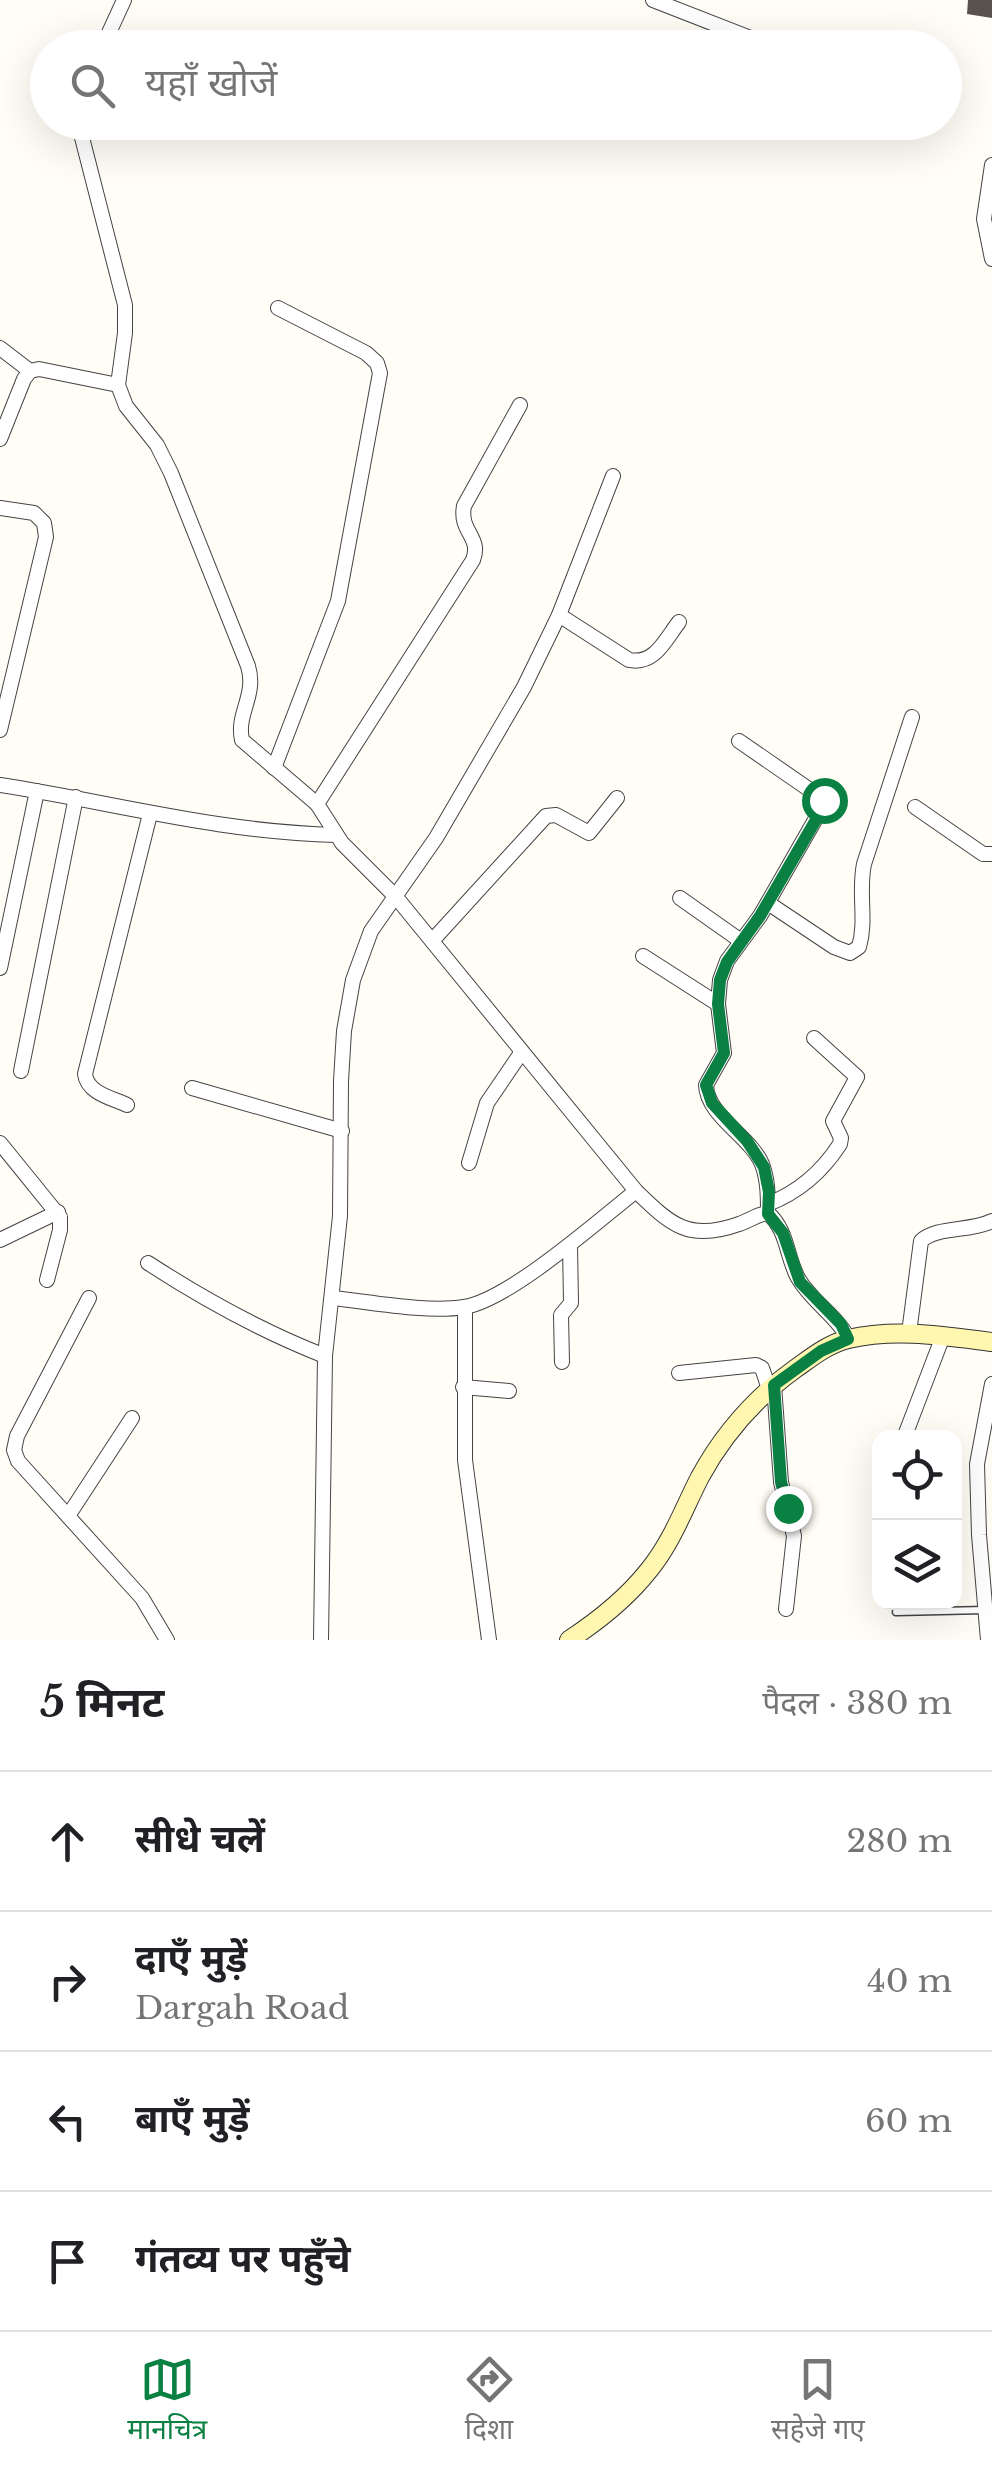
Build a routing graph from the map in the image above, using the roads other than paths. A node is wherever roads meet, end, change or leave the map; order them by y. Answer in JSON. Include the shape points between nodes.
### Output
{"nodes":[{"id":1,"x":124,"y":0,"type":"edge"},
{"id":2,"x":653,"y":0,"type":"edge"},
{"id":3,"x":110,"y":30,"type":"edge"},
{"id":4,"x":730,"y":30,"type":"edge"},
{"id":5,"x":79,"y":140,"type":"edge"},
{"id":6,"x":992,"y":165,"type":"edge"},
{"id":7,"x":992,"y":259,"type":"edge"},
{"id":8,"x":278,"y":308,"type":"dead end"},
{"id":9,"x":0,"y":348,"type":"edge"},
{"id":10,"x":30,"y":371,"type":"junction"},
{"id":11,"x":118,"y":385,"type":"junction"},
{"id":12,"x":520,"y":405,"type":"dead end"},
{"id":13,"x":0,"y":439,"type":"edge"},
{"id":14,"x":613,"y":476,"type":"dead end"},
{"id":15,"x":0,"y":508,"type":"edge"},
{"id":16,"x":559,"y":615,"type":"junction"},
{"id":17,"x":679,"y":622,"type":"dead end"},
{"id":18,"x":912,"y":718,"type":"dead end"},
{"id":19,"x":0,"y":730,"type":"edge"},
{"id":20,"x":739,"y":741,"type":"dead end"},
{"id":21,"x":274,"y":768,"type":"junction"},
{"id":22,"x":0,"y":785,"type":"edge"},
{"id":23,"x":37,"y":790,"type":"junction"},
{"id":24,"x":76,"y":797,"type":"junction"},
{"id":25,"x":617,"y":798,"type":"dead end"},
{"id":26,"x":317,"y":804,"type":"junction"},
{"id":27,"x":915,"y":807,"type":"dead end"},
{"id":28,"x":150,"y":814,"type":"junction"},
{"id":29,"x":336,"y":836,"type":"junction"},
{"id":30,"x":992,"y":854,"type":"edge"},
{"id":31,"x":396,"y":897,"type":"junction"},
{"id":32,"x":680,"y":898,"type":"dead end"},
{"id":33,"x":768,"y":903,"type":"junction"},
{"id":34,"x":432,"y":941,"type":"junction"},
{"id":35,"x":741,"y":941,"type":"junction"},
{"id":36,"x":643,"y":956,"type":"dead end"},
{"id":37,"x":0,"y":968,"type":"edge"},
{"id":38,"x":718,"y":1004,"type":"junction"},
{"id":39,"x":814,"y":1038,"type":"dead end"},
{"id":40,"x":521,"y":1053,"type":"junction"},
{"id":41,"x":20,"y":1071,"type":"dead end"},
{"id":42,"x":192,"y":1088,"type":"dead end"},
{"id":43,"x":128,"y":1105,"type":"dead end"},
{"id":44,"x":342,"y":1131,"type":"junction"},
{"id":45,"x":0,"y":1143,"type":"edge"},
{"id":46,"x":469,"y":1163,"type":"dead end"},
{"id":47,"x":636,"y":1191,"type":"junction"},
{"id":48,"x":768,"y":1209,"type":"junction"},
{"id":49,"x":58,"y":1212,"type":"junction"},
{"id":50,"x":992,"y":1221,"type":"edge"},
{"id":51,"x":0,"y":1240,"type":"edge"},
{"id":52,"x":570,"y":1245,"type":"junction"},
{"id":53,"x":148,"y":1263,"type":"dead end"},
{"id":54,"x":47,"y":1280,"type":"dead end"},
{"id":55,"x":88,"y":1298,"type":"dead end"},
{"id":56,"x":333,"y":1298,"type":"junction"},
{"id":57,"x":465,"y":1308,"type":"junction"},
{"id":58,"x":909,"y":1333,"type":"junction"},
{"id":59,"x":943,"y":1336,"type":"junction"},
{"id":60,"x":848,"y":1339,"type":"junction"},
{"id":61,"x":992,"y":1342,"type":"edge"},
{"id":62,"x":325,"y":1356,"type":"junction"},
{"id":63,"x":562,"y":1362,"type":"dead end"},
{"id":64,"x":679,"y":1374,"type":"dead end"},
{"id":65,"x":992,"y":1384,"type":"edge"},
{"id":66,"x":463,"y":1387,"type":"junction"},
{"id":67,"x":772,"y":1387,"type":"junction"},
{"id":68,"x":509,"y":1391,"type":"dead end"},
{"id":69,"x":132,"y":1418,"type":"dead end"},
{"id":70,"x":907,"y":1430,"type":"edge"},
{"id":71,"x":0,"y":1439,"type":"edge"},
{"id":72,"x":14,"y":1450,"type":"junction"},
{"id":73,"x":68,"y":1516,"type":"junction"},
{"id":74,"x":786,"y":1609,"type":"dead end"},
{"id":75,"x":986,"y":1610,"type":"junction"},
{"id":76,"x":896,"y":1612,"type":"dead end"},
{"id":77,"x":594,"y":1632,"type":"edge"},
{"id":78,"x":168,"y":1640,"type":"edge"},
{"id":79,"x":321,"y":1640,"type":"edge"},
{"id":80,"x":490,"y":1640,"type":"edge"},
{"id":81,"x":569,"y":1640,"type":"edge"},
{"id":82,"x":988,"y":1640,"type":"edge"}],
"edges":[{"from":1,"to":3,"type":"street"},
{"from":2,"to":4,"type":"street"},
{"from":5,"to":11,"type":"street","via":[[125,305]]},
{"from":6,"to":7,"type":"street","via":[[984,219]]},
{"from":8,"to":21,"type":"street","via":[[366,353],[380,373],[338,601]]},
{"from":9,"to":10,"type":"street"},
{"from":10,"to":11,"type":"street"},
{"from":10,"to":13,"type":"street"},
{"from":11,"to":21,"type":"street","via":[[171,473],[248,666],[252,690],[242,740]]},
{"from":12,"to":26,"type":"street","via":[[464,506],[461,519],[475,540],[474,560]]},
{"from":14,"to":16,"type":"street"},
{"from":15,"to":19,"type":"street","via":[[34,514],[46,536]]},
{"from":16,"to":17,"type":"street","via":[[641,662]]},
{"from":16,"to":31,"type":"street","via":[[486,756]]},
{"from":18,"to":33,"type":"street","via":[[864,864],[859,947],[850,953],[834,947]]},
{"from":20,"to":33,"type":"street","via":[[824,800]]},
{"from":21,"to":26,"type":"street"},
{"from":22,"to":23,"type":"street"},
{"from":23,"to":24,"type":"street"},
{"from":23,"to":37,"type":"street"},
{"from":24,"to":28,"type":"street"},
{"from":24,"to":41,"type":"street"},
{"from":25,"to":34,"type":"street","via":[[589,834],[546,816]]},
{"from":26,"to":29,"type":"street"},
{"from":27,"to":30,"type":"street"},
{"from":28,"to":29,"type":"street"},
{"from":28,"to":43,"type":"street","via":[[84,1074],[92,1088]]},
{"from":29,"to":31,"type":"street"},
{"from":31,"to":34,"type":"street"},
{"from":31,"to":44,"type":"street","via":[[371,930],[353,980],[344,1031]]},
{"from":32,"to":35,"type":"street"},
{"from":33,"to":35,"type":"street"},
{"from":34,"to":40,"type":"street"},
{"from":35,"to":38,"type":"street","via":[[720,980]]},
{"from":36,"to":38,"type":"street"},
{"from":38,"to":48,"type":"street","via":[[724,1053],[706,1092],[764,1167]]},
{"from":39,"to":48,"type":"street","via":[[857,1076],[833,1121],[842,1138],[808,1182]]},
{"from":40,"to":46,"type":"street","via":[[488,1103]]},
{"from":40,"to":47,"type":"street"},
{"from":42,"to":44,"type":"street"},
{"from":44,"to":56,"type":"street"},
{"from":45,"to":49,"type":"street"},
{"from":47,"to":48,"type":"street","via":[[688,1231],[711,1232]]},
{"from":47,"to":52,"type":"street"},
{"from":48,"to":60,"type":"street","via":[[800,1282]]},
{"from":49,"to":51,"type":"street"},
{"from":49,"to":54,"type":"street"},
{"from":50,"to":58,"type":"street","via":[[921,1241]]},
{"from":52,"to":57,"type":"street"},
{"from":52,"to":63,"type":"street","via":[[571,1304],[561,1315]]},
{"from":53,"to":62,"type":"street","via":[[268,1334]]},
{"from":55,"to":72,"type":"street"},
{"from":56,"to":57,"type":"street"},
{"from":56,"to":62,"type":"street"},
{"from":57,"to":66,"type":"street"},
{"from":58,"to":59,"type":"street"},
{"from":58,"to":60,"type":"street"},
{"from":59,"to":61,"type":"street"},
{"from":59,"to":70,"type":"street"},
{"from":60,"to":67,"type":"street"},
{"from":62,"to":79,"type":"street"},
{"from":64,"to":67,"type":"street","via":[[756,1365]]},
{"from":65,"to":75,"type":"street","via":[[976,1464]]},
{"from":66,"to":68,"type":"street"},
{"from":66,"to":80,"type":"street"},
{"from":67,"to":74,"type":"street","via":[[794,1536]]},
{"from":67,"to":77,"type":"street","via":[[711,1457],[649,1570]]},
{"from":69,"to":73,"type":"street"},
{"from":71,"to":72,"type":"street"},
{"from":72,"to":73,"type":"street"},
{"from":73,"to":78,"type":"street","via":[[142,1598]]},
{"from":75,"to":76,"type":"lane"},
{"from":75,"to":82,"type":"street"},
{"from":77,"to":81,"type":"street"}]}
